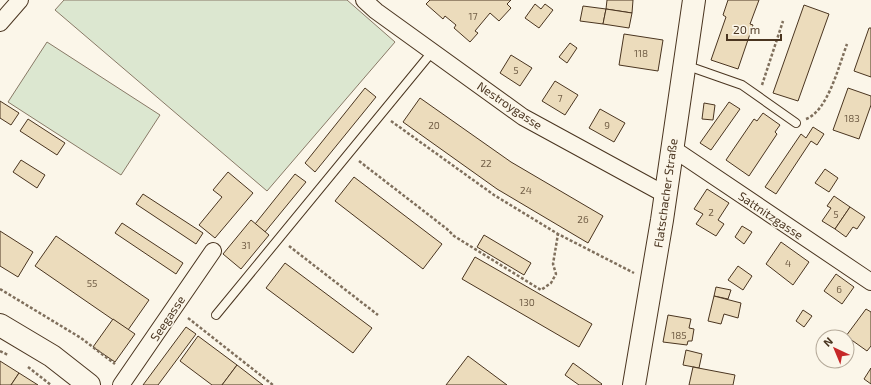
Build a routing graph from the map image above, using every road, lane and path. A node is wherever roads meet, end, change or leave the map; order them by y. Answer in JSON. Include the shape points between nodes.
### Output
{"nodes":[{"id":1,"x":20,"y":0,"type":"edge"},
{"id":2,"x":364,"y":0,"type":"edge"},
{"id":3,"x":694,"y":0,"type":"edge"},
{"id":4,"x":381,"y":6,"type":"edge"},
{"id":5,"x":783,"y":21,"type":"dead end"},
{"id":6,"x":0,"y":23,"type":"edge"},
{"id":7,"x":846,"y":44,"type":"dead end"},
{"id":8,"x":432,"y":52,"type":"junction"},
{"id":9,"x":684,"y":65,"type":"junction"},
{"id":10,"x":758,"y":97,"type":"junction"},
{"id":11,"x":381,"y":114,"type":"junction"},
{"id":12,"x":796,"y":122,"type":"joint"},
{"id":13,"x":672,"y":148,"type":"junction"},
{"id":14,"x":349,"y":154,"type":"junction"},
{"id":15,"x":666,"y":195,"type":"junction"},
{"id":16,"x":558,"y":234,"type":"junction"},
{"id":17,"x":280,"y":238,"type":"junction"},
{"id":18,"x":212,"y":251,"type":"dead end"},
{"id":19,"x":653,"y":276,"type":"junction"},
{"id":20,"x":871,"y":282,"type":"edge"},
{"id":21,"x":0,"y":289,"type":"edge"},
{"id":22,"x":175,"y":307,"type":"junction"},
{"id":23,"x":216,"y":315,"type":"dead end"},
{"id":24,"x":378,"y":315,"type":"dead end"},
{"id":25,"x":0,"y":325,"type":"edge"},
{"id":26,"x":0,"y":351,"type":"edge"},
{"id":27,"x":11,"y":357,"type":"dead end"},
{"id":28,"x":22,"y":363,"type":"dead end"},
{"id":29,"x":125,"y":380,"type":"edge"},
{"id":30,"x":51,"y":385,"type":"edge"},
{"id":31,"x":88,"y":385,"type":"edge"},
{"id":32,"x":273,"y":385,"type":"edge"},
{"id":33,"x":634,"y":385,"type":"edge"}],
"edges":[{"from":1,"to":6,"type":"street"},
{"from":2,"to":4,"type":"street","name":"Nestroygasse"},
{"from":3,"to":9,"type":"street","name":"Flatschacher Straße"},
{"from":4,"to":8,"type":"street","name":"Nestroygasse"},
{"from":5,"to":10,"type":"path"},
{"from":7,"to":12,"type":"path","via":[[836,76],[823,103],[814,116]]},
{"from":8,"to":11,"type":"lane"},
{"from":8,"to":15,"type":"street","name":"Nestroygasse","via":[[523,117]]},
{"from":9,"to":10,"type":"lane","via":[[742,85]]},
{"from":9,"to":13,"type":"street","name":"Flatschacher Straße"},
{"from":10,"to":12,"type":"lane"},
{"from":11,"to":14,"type":"lane"},
{"from":11,"to":16,"type":"path","via":[[494,195]]},
{"from":13,"to":15,"type":"street","name":"Flatschacher Straße"},
{"from":13,"to":20,"type":"street","name":"Sattnitzgasse"},
{"from":14,"to":16,"type":"path","via":[[454,236],[541,290],[551,284],[556,274],[553,264]]},
{"from":14,"to":17,"type":"lane"},
{"from":15,"to":19,"type":"street","name":"Flatschacher Straße"},
{"from":16,"to":19,"type":"path","via":[[634,274]]},
{"from":17,"to":23,"type":"lane"},
{"from":17,"to":24,"type":"path"},
{"from":18,"to":22,"type":"street","name":"Seegasse"},
{"from":19,"to":33,"type":"street","name":"Flatschacher Straße"},
{"from":21,"to":29,"type":"path","via":[[82,338]]},
{"from":22,"to":29,"type":"street","name":"Seegasse"},
{"from":22,"to":32,"type":"path"},
{"from":25,"to":31,"type":"street","via":[[52,356]]},
{"from":26,"to":27,"type":"path"},
{"from":28,"to":30,"type":"path"}]}
